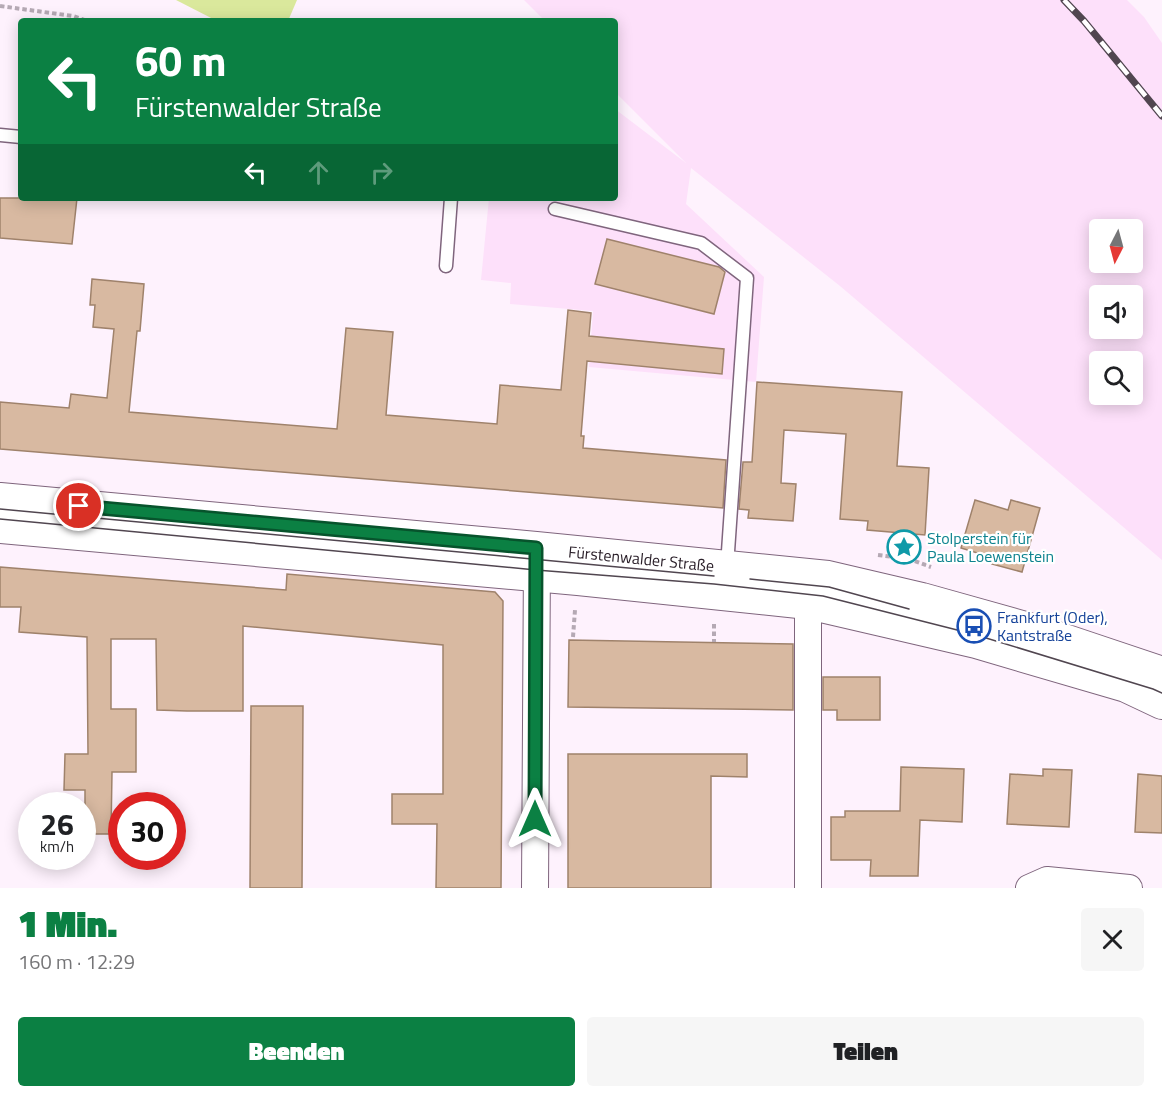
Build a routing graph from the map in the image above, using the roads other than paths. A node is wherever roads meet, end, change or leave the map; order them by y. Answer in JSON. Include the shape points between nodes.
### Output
{"nodes":[{"id":1,"x":0,"y":135,"type":"edge"},
{"id":2,"x":18,"y":137,"type":"edge"},
{"id":3,"x":451,"y":201,"type":"edge"},
{"id":4,"x":555,"y":209,"type":"dead end"},
{"id":5,"x":446,"y":266,"type":"dead end"},
{"id":6,"x":0,"y":499,"type":"edge"},
{"id":7,"x":0,"y":527,"type":"edge"},
{"id":8,"x":536,"y":562,"type":"junction"},
{"id":9,"x":727,"y":567,"type":"junction"},
{"id":10,"x":808,"y":603,"type":"junction"},
{"id":11,"x":1162,"y":673,"type":"edge"},
{"id":12,"x":1162,"y":702,"type":"edge"},
{"id":13,"x":534,"y":888,"type":"edge"},
{"id":14,"x":808,"y":888,"type":"edge"},
{"id":15,"x":1029,"y":888,"type":"edge"},
{"id":16,"x":1129,"y":888,"type":"edge"}],
"edges":[{"from":1,"to":2,"type":"lane"},
{"from":3,"to":5,"type":"lane"},
{"from":4,"to":9,"type":"lane","via":[[701,243],[747,278]]},
{"from":6,"to":8,"type":"street","name":"Fürstenwalder Straße"},
{"from":7,"to":8,"type":"street","name":"Fürstenwalder Straße"},
{"from":8,"to":9,"type":"street","name":"Fürstenwalder Straße"},
{"from":8,"to":10,"type":"street","name":"Fürstenwalder Straße"},
{"from":8,"to":13,"type":"street"},
{"from":9,"to":11,"type":"street","name":"Fürstenwalder Straße","via":[[828,577],[922,599],[1043,633]]},
{"from":10,"to":12,"type":"street","name":"Fürstenwalder Straße","via":[[976,642],[1126,686]]},
{"from":10,"to":14,"type":"street"},
{"from":15,"to":16,"type":"street","via":[[1047,880]]}]}
